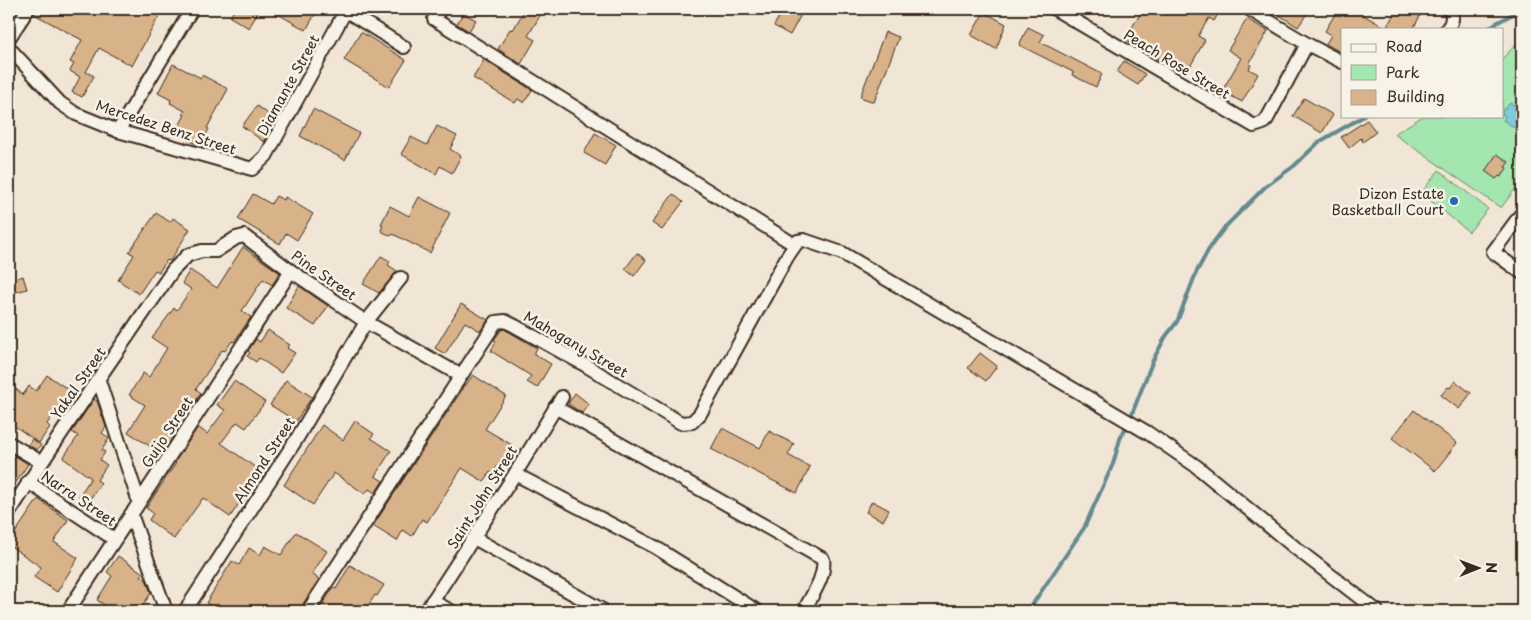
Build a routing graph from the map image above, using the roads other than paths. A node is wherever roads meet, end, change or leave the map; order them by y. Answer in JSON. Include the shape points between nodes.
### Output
{"nodes":[{"id":1,"x":28,"y":9,"type":"edge"},
{"id":2,"x":192,"y":9,"type":"edge"},
{"id":3,"x":440,"y":9,"type":"edge"},
{"id":4,"x":1055,"y":9,"type":"edge"},
{"id":5,"x":1249,"y":9,"type":"edge"},
{"id":6,"x":344,"y":10,"type":"edge"},
{"id":7,"x":9,"y":38,"type":"edge"},
{"id":8,"x":1307,"y":44,"type":"junction"},
{"id":9,"x":404,"y":47,"type":"dead end"},
{"id":10,"x":9,"y":48,"type":"edge"},
{"id":11,"x":1341,"y":61,"type":"edge"},
{"id":12,"x":118,"y":131,"type":"junction"},
{"id":13,"x":252,"y":169,"type":"joint"},
{"id":14,"x":1522,"y":213,"type":"edge"},
{"id":15,"x":795,"y":245,"type":"junction"},
{"id":16,"x":173,"y":270,"type":"joint"},
{"id":17,"x":291,"y":271,"type":"junction"},
{"id":18,"x":1522,"y":273,"type":"edge"},
{"id":19,"x":401,"y":278,"type":"dead end"},
{"id":20,"x":366,"y":322,"type":"junction"},
{"id":21,"x":460,"y":376,"type":"junction"},
{"id":22,"x":98,"y":380,"type":"junction"},
{"id":23,"x":9,"y":443,"type":"edge"},
{"id":24,"x":41,"y":462,"type":"junction"},
{"id":25,"x":515,"y":474,"type":"junction"},
{"id":26,"x":28,"y":482,"type":"junction"},
{"id":27,"x":139,"y":502,"type":"junction"},
{"id":28,"x":9,"y":514,"type":"edge"},
{"id":29,"x":131,"y":514,"type":"junction"},
{"id":30,"x":474,"y":538,"type":"junction"},
{"id":31,"x":114,"y":540,"type":"junction"},
{"id":32,"x":429,"y":606,"type":"edge"},
{"id":33,"x":68,"y":611,"type":"edge"},
{"id":34,"x":166,"y":611,"type":"edge"},
{"id":35,"x":185,"y":611,"type":"edge"},
{"id":36,"x":308,"y":611,"type":"edge"},
{"id":37,"x":451,"y":611,"type":"edge"},
{"id":38,"x":604,"y":611,"type":"edge"},
{"id":39,"x":757,"y":611,"type":"edge"},
{"id":40,"x":804,"y":611,"type":"edge"},
{"id":41,"x":1377,"y":611,"type":"edge"}],
"edges":[{"from":1,"to":7,"type":"street"},
{"from":2,"to":12,"type":"street"},
{"from":3,"to":15,"type":"street","via":[[434,19]]},
{"from":4,"to":8,"type":"street","name":"Peach Rose Street","via":[[1254,126],[1267,118]]},
{"from":5,"to":8,"type":"street"},
{"from":6,"to":9,"type":"street"},
{"from":6,"to":13,"type":"street","name":"Diamante Street","via":[[266,156]]},
{"from":8,"to":11,"type":"street"},
{"from":10,"to":12,"type":"street","name":"Mercedez Benz Street","via":[[60,103],[76,114]]},
{"from":12,"to":13,"type":"street","name":"Mercedez Benz Street"},
{"from":14,"to":18,"type":"street","via":[[1494,252]]},
{"from":15,"to":21,"type":"street","name":"Mahogany Street","via":[[700,414],[692,422],[681,423],[505,321],[496,322]]},
{"from":15,"to":41,"type":"street","via":[[801,240],[808,240],[842,253],[1148,433],[1196,466]]},
{"from":16,"to":17,"type":"street","name":"Pine Street","via":[[188,255],[216,251],[244,236]]},
{"from":16,"to":22,"type":"street","name":"Yakal Street"},
{"from":17,"to":20,"type":"street","name":"Pine Street"},
{"from":17,"to":27,"type":"street","name":"Guijo Street"},
{"from":19,"to":20,"type":"street","name":"Almond Street"},
{"from":20,"to":21,"type":"street","name":"Pine Street"},
{"from":20,"to":35,"type":"street","name":"Almond Street","via":[[296,440]]},
{"from":21,"to":36,"type":"street","name":"Mahogany Street"},
{"from":22,"to":24,"type":"street","name":"Yakal Street"},
{"from":22,"to":27,"type":"street"},
{"from":23,"to":24,"type":"street","name":"Narra Street"},
{"from":24,"to":26,"type":"street","name":"Yakal Street"},
{"from":25,"to":30,"type":"street","name":"Saint John Street"},
{"from":25,"to":39,"type":"street","via":[[655,547]]},
{"from":25,"to":40,"type":"street","name":"Saint John Street","via":[[559,402],[823,559],[820,579]]},
{"from":26,"to":28,"type":"street","name":"Yakal Street"},
{"from":26,"to":31,"type":"street","name":"Narra Street"},
{"from":27,"to":29,"type":"street","name":"Guijo Street"},
{"from":29,"to":31,"type":"street","name":"Guijo Street"},
{"from":29,"to":34,"type":"street"},
{"from":30,"to":32,"type":"street","name":"Saint John Street"},
{"from":30,"to":38,"type":"street"},
{"from":31,"to":33,"type":"street","name":"Guijo Street"},
{"from":32,"to":37,"type":"street"}]}
